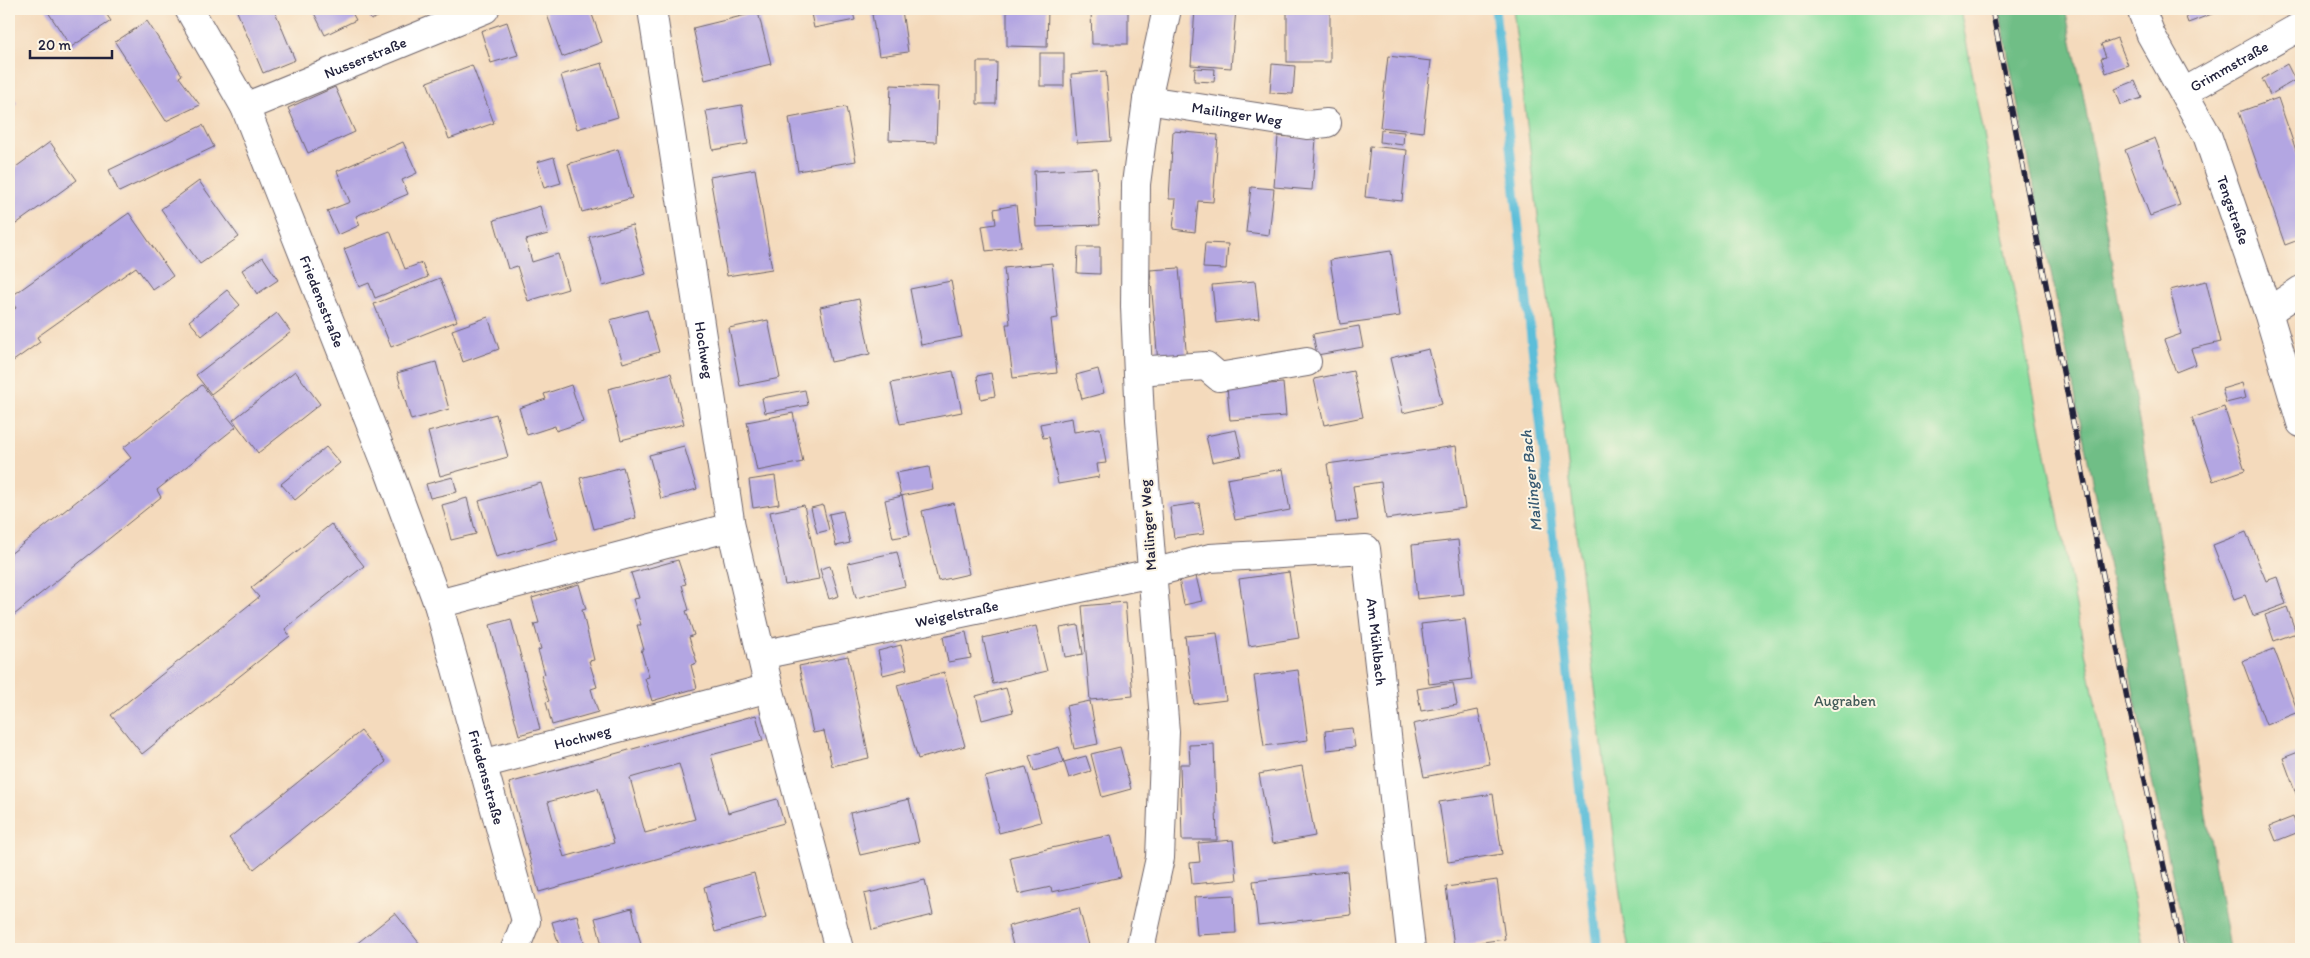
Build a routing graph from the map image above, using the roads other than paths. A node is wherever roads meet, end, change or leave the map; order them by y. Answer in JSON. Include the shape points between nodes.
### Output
{"nodes":[{"id":1,"x":189,"y":9,"type":"edge"},
{"id":2,"x":485,"y":9,"type":"edge"},
{"id":3,"x":652,"y":9,"type":"edge"},
{"id":4,"x":1167,"y":9,"type":"edge"},
{"id":5,"x":2141,"y":9,"type":"edge"},
{"id":6,"x":2301,"y":26,"type":"edge"},
{"id":7,"x":2184,"y":92,"type":"junction"},
{"id":8,"x":1147,"y":100,"type":"junction"},
{"id":9,"x":245,"y":107,"type":"junction"},
{"id":10,"x":1327,"y":123,"type":"dead end"},
{"id":11,"x":2301,"y":290,"type":"edge"},
{"id":12,"x":2268,"y":312,"type":"junction"},
{"id":13,"x":1306,"y":362,"type":"dead end"},
{"id":14,"x":1138,"y":372,"type":"junction"},
{"id":15,"x":2301,"y":423,"type":"edge"},
{"id":16,"x":731,"y":527,"type":"junction"},
{"id":17,"x":1152,"y":573,"type":"junction"},
{"id":18,"x":438,"y":604,"type":"junction"},
{"id":19,"x":761,"y":655,"type":"junction"},
{"id":20,"x":769,"y":688,"type":"junction"},
{"id":21,"x":482,"y":764,"type":"junction"},
{"id":22,"x":515,"y":949,"type":"edge"},
{"id":23,"x":839,"y":949,"type":"edge"},
{"id":24,"x":1140,"y":949,"type":"edge"},
{"id":25,"x":1411,"y":949,"type":"edge"}],
"edges":[{"from":1,"to":9,"type":"street","name":"Friedensstraße"},
{"from":2,"to":9,"type":"street","name":"Nusserstraße"},
{"from":3,"to":16,"type":"street","name":"Hochweg"},
{"from":4,"to":8,"type":"street","name":"Mailinger Weg"},
{"from":5,"to":7,"type":"street","name":"Tengstraße","via":[[2150,35]]},
{"from":6,"to":7,"type":"street","name":"Grimmstraße"},
{"from":7,"to":12,"type":"street","name":"Tengstraße","via":[[2207,135]]},
{"from":8,"to":10,"type":"street","name":"Mailinger Weg","via":[[1307,125]]},
{"from":8,"to":14,"type":"street","name":"Mailinger Weg","via":[[1136,184]]},
{"from":9,"to":18,"type":"street","name":"Friedensstraße"},
{"from":11,"to":12,"type":"street"},
{"from":12,"to":15,"type":"street","name":"Tengstraße"},
{"from":13,"to":14,"type":"street","via":[[1219,377],[1206,366]]},
{"from":14,"to":17,"type":"street","name":"Mailinger Weg"},
{"from":16,"to":18,"type":"street"},
{"from":16,"to":19,"type":"street","name":"Hochweg"},
{"from":17,"to":19,"type":"street","name":"Weigelstraße"},
{"from":17,"to":24,"type":"street","name":"Mailinger Weg","via":[[1165,732],[1160,858]]},
{"from":17,"to":25,"type":"street","name":"Am Mühlbach","via":[[1210,558],[1366,549]]},
{"from":18,"to":21,"type":"street","name":"Friedensstraße"},
{"from":19,"to":20,"type":"street","name":"Hochweg"},
{"from":20,"to":21,"type":"street","name":"Hochweg"},
{"from":20,"to":23,"type":"street","name":"Hochweg"},
{"from":21,"to":22,"type":"street","name":"Friedensstraße","via":[[526,921]]}]}
